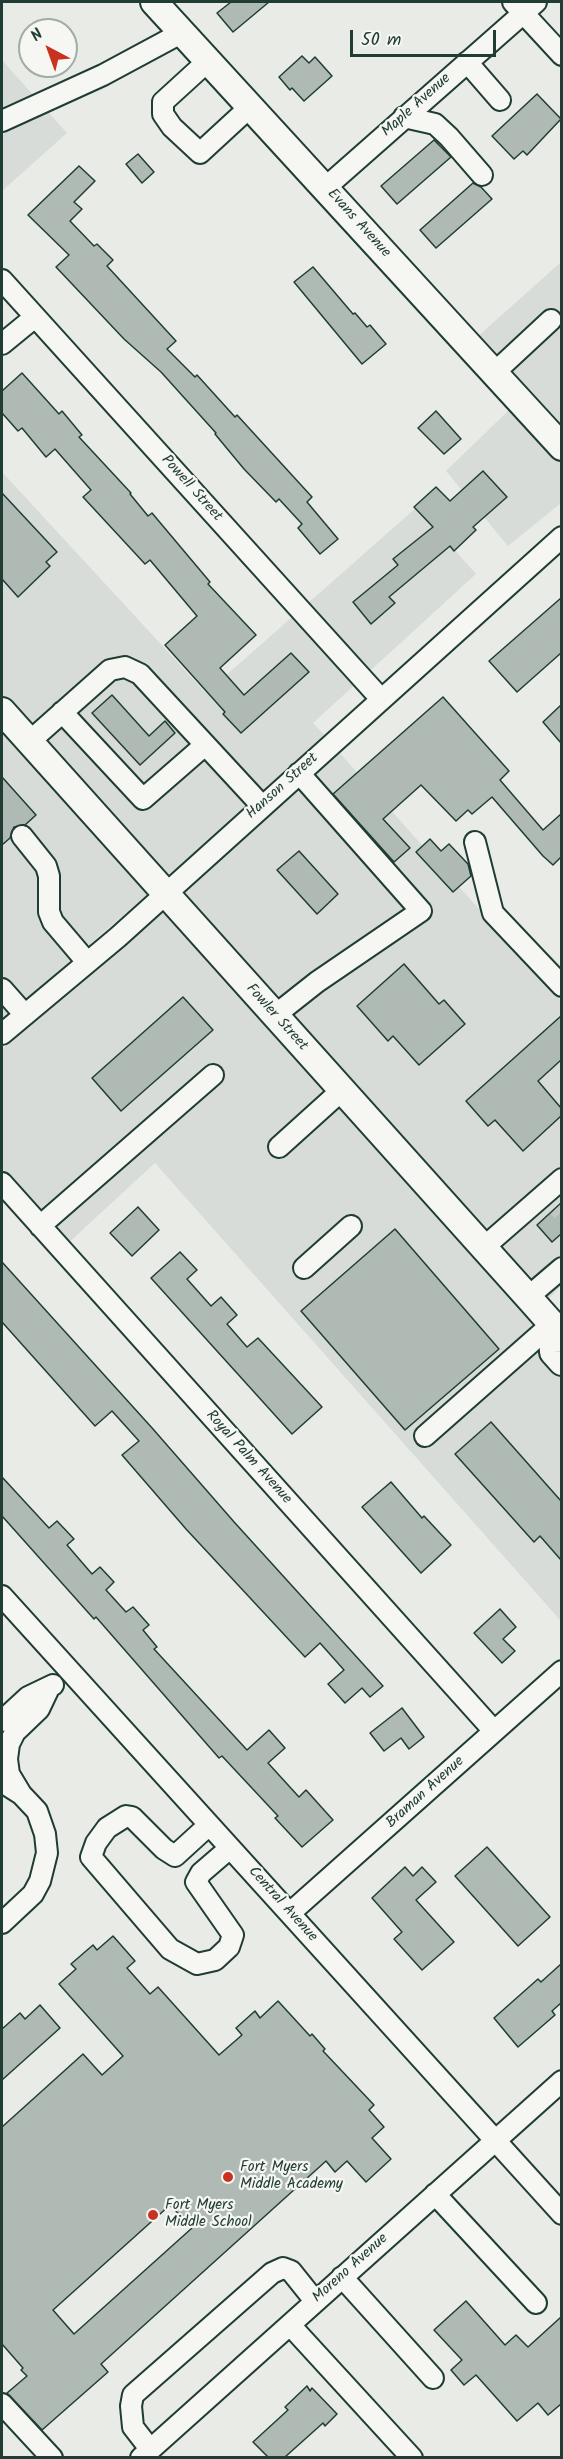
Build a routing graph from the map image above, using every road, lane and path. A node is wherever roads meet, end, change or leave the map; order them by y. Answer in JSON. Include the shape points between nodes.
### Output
{"nodes":[{"id":1,"x":154,"y":2,"type":"edge"},
{"id":2,"x":524,"y":5,"type":"edge"},
{"id":3,"x":183,"y":32,"type":"junction"},
{"id":4,"x":561,"y":55,"type":"edge"},
{"id":5,"x":209,"y":60,"type":"junction"},
{"id":6,"x":467,"y":62,"type":"junction"},
{"id":7,"x":500,"y":100,"type":"dead end"},
{"id":8,"x":251,"y":106,"type":"junction"},
{"id":9,"x":404,"y":117,"type":"junction"},
{"id":10,"x":2,"y":121,"type":"edge"},
{"id":11,"x":482,"y":175,"type":"dead end"},
{"id":12,"x":325,"y":188,"type":"junction"},
{"id":13,"x":2,"y":280,"type":"edge"},
{"id":14,"x":35,"y":317,"type":"junction"},
{"id":15,"x":551,"y":320,"type":"dead end"},
{"id":16,"x":2,"y":344,"type":"edge"},
{"id":17,"x":494,"y":373,"type":"junction"},
{"id":18,"x":561,"y":447,"type":"edge"},
{"id":19,"x":561,"y":537,"type":"edge"},
{"id":20,"x":381,"y":699,"type":"junction"},
{"id":21,"x":2,"y":711,"type":"edge"},
{"id":22,"x":62,"y":712,"type":"junction"},
{"id":23,"x":30,"y":742,"type":"junction"},
{"id":24,"x":205,"y":745,"type":"junction"},
{"id":25,"x":299,"y":773,"type":"junction"},
{"id":26,"x":262,"y":806,"type":"junction"},
{"id":27,"x":22,"y":836,"type":"dead end"},
{"id":28,"x":474,"y":842,"type":"dead end"},
{"id":29,"x":165,"y":894,"type":"junction"},
{"id":30,"x":87,"y":962,"type":"junction"},
{"id":31,"x":561,"y":986,"type":"edge"},
{"id":32,"x":2,"y":988,"type":"edge"},
{"id":33,"x":25,"y":1015,"type":"junction"},
{"id":34,"x":274,"y":1016,"type":"junction"},
{"id":35,"x":2,"y":1034,"type":"edge"},
{"id":36,"x":213,"y":1075,"type":"dead end"},
{"id":37,"x":341,"y":1091,"type":"junction"},
{"id":38,"x":279,"y":1147,"type":"dead end"},
{"id":39,"x":561,"y":1179,"type":"edge"},
{"id":40,"x":2,"y":1183,"type":"edge"},
{"id":41,"x":40,"y":1226,"type":"junction"},
{"id":42,"x":351,"y":1226,"type":"dead end"},
{"id":43,"x":483,"y":1248,"type":"junction"},
{"id":44,"x":304,"y":1268,"type":"dead end"},
{"id":45,"x":561,"y":1268,"type":"edge"},
{"id":46,"x":528,"y":1297,"type":"junction"},
{"id":47,"x":557,"y":1326,"type":"edge"},
{"id":48,"x":561,"y":1362,"type":"edge"},
{"id":49,"x":425,"y":1436,"type":"dead end"},
{"id":50,"x":2,"y":1596,"type":"edge"},
{"id":51,"x":561,"y":1671,"type":"edge"},
{"id":52,"x":70,"y":1674,"type":"junction"},
{"id":53,"x":49,"y":1688,"type":"junction"},
{"id":54,"x":2,"y":1721,"type":"edge"},
{"id":55,"x":494,"y":1731,"type":"junction"},
{"id":56,"x":2,"y":1782,"type":"edge"},
{"id":57,"x":22,"y":1795,"type":"junction"},
{"id":58,"x":209,"y":1825,"type":"junction"},
{"id":59,"x":230,"y":1848,"type":"junction"},
{"id":60,"x":175,"y":1856,"type":"junction"},
{"id":61,"x":196,"y":1882,"type":"junction"},
{"id":62,"x":290,"y":1913,"type":"junction"},
{"id":63,"x":2,"y":1923,"type":"edge"},
{"id":64,"x":561,"y":2080,"type":"edge"},
{"id":65,"x":495,"y":2140,"type":"junction"},
{"id":66,"x":435,"y":2194,"type":"junction"},
{"id":67,"x":561,"y":2214,"type":"edge"},
{"id":68,"x":342,"y":2277,"type":"junction"},
{"id":69,"x":315,"y":2301,"type":"junction"},
{"id":70,"x":536,"y":2303,"type":"dead end"},
{"id":71,"x":290,"y":2325,"type":"junction"},
{"id":72,"x":433,"y":2378,"type":"dead end"},
{"id":73,"x":2,"y":2404,"type":"edge"},
{"id":74,"x":146,"y":2453,"type":"edge"},
{"id":75,"x":52,"y":2457,"type":"edge"},
{"id":76,"x":412,"y":2457,"type":"edge"}],
"edges":[{"from":1,"to":3,"type":"main road","name":"Evans Avenue"},
{"from":2,"to":4,"type":"street"},
{"from":2,"to":6,"type":"street","name":"Maple Avenue"},
{"from":3,"to":5,"type":"main road","name":"Evans Avenue"},
{"from":3,"to":10,"type":"street","via":[[103,75]]},
{"from":5,"to":8,"type":"main road","name":"Evans Avenue"},
{"from":5,"to":8,"type":"street","via":[[164,102],[163,114],[172,127],[200,153]]},
{"from":6,"to":7,"type":"street"},
{"from":6,"to":9,"type":"street","name":"Maple Avenue"},
{"from":8,"to":12,"type":"main road","name":"Evans Avenue"},
{"from":9,"to":11,"type":"street","via":[[435,124]]},
{"from":9,"to":12,"type":"street","name":"Maple Avenue"},
{"from":12,"to":17,"type":"main road","name":"Evans Avenue"},
{"from":13,"to":14,"type":"street","name":"Powell Street"},
{"from":14,"to":16,"type":"street"},
{"from":14,"to":20,"type":"street","name":"Powell Street"},
{"from":15,"to":17,"type":"street"},
{"from":17,"to":18,"type":"main road","name":"Evans Avenue"},
{"from":19,"to":20,"type":"street","name":"Hanson Street"},
{"from":20,"to":25,"type":"street","name":"Hanson Street"},
{"from":21,"to":23,"type":"main road","name":"Fowler Street"},
{"from":22,"to":23,"type":"street"},
{"from":22,"to":24,"type":"street","via":[[110,670],[125,667],[140,674]]},
{"from":22,"to":24,"type":"street","via":[[143,799]]},
{"from":23,"to":29,"type":"main road","name":"Fowler Street"},
{"from":24,"to":26,"type":"street"},
{"from":25,"to":26,"type":"street","name":"Hanson Street"},
{"from":25,"to":34,"type":"street","via":[[421,911],[316,982]]},
{"from":26,"to":29,"type":"street","name":"Hanson Street"},
{"from":27,"to":30,"type":"street","via":[[46,866],[53,922]]},
{"from":28,"to":31,"type":"street","via":[[493,913]]},
{"from":29,"to":30,"type":"street","name":"Hanson Street"},
{"from":29,"to":34,"type":"main road","name":"Fowler Street"},
{"from":30,"to":33,"type":"street","name":"Hanson Street"},
{"from":32,"to":33,"type":"street"},
{"from":33,"to":35,"type":"street","name":"Hanson Street"},
{"from":34,"to":37,"type":"main road","name":"Fowler Street"},
{"from":36,"to":41,"type":"street"},
{"from":37,"to":38,"type":"street"},
{"from":37,"to":43,"type":"main road","name":"Fowler Street"},
{"from":39,"to":43,"type":"street","via":[[552,1200]]},
{"from":40,"to":41,"type":"street","name":"Royal Palm Avenue"},
{"from":41,"to":55,"type":"street","name":"Royal Palm Avenue"},
{"from":42,"to":44,"type":"street"},
{"from":43,"to":46,"type":"main road","name":"Fowler Street"},
{"from":45,"to":46,"type":"street"},
{"from":46,"to":47,"type":"main road","name":"Fowler Street"},
{"from":47,"to":48,"type":"main road","via":[[553,1353]]},
{"from":47,"to":49,"type":"street"},
{"from":50,"to":52,"type":"street","name":"Central Avenue"},
{"from":51,"to":55,"type":"street","name":"Braman Avenue"},
{"from":52,"to":53,"type":"street"},
{"from":52,"to":58,"type":"street","name":"Central Avenue"},
{"from":53,"to":54,"type":"street","via":[[28,1697]]},
{"from":53,"to":57,"type":"street","via":[[39,1709],[15,1732],[9,1744],[9,1774]]},
{"from":55,"to":62,"type":"street","name":"Braman Avenue"},
{"from":56,"to":57,"type":"street"},
{"from":57,"to":63,"type":"street","via":[[42,1823],[46,1860],[33,1894]]},
{"from":58,"to":59,"type":"street","name":"Central Avenue"},
{"from":58,"to":60,"type":"street"},
{"from":59,"to":61,"type":"street"},
{"from":59,"to":62,"type":"street","name":"Central Avenue"},
{"from":60,"to":61,"type":"street"},
{"from":60,"to":61,"type":"street","via":[[126,1815],[107,1828],[91,1857],[171,1949],[197,1964],[215,1960],[229,1947],[233,1935]]},
{"from":62,"to":65,"type":"street","name":"Central Avenue"},
{"from":64,"to":65,"type":"street","name":"Moreno Avenue"},
{"from":65,"to":66,"type":"street","name":"Moreno Avenue"},
{"from":65,"to":67,"type":"street","name":"Central Avenue"},
{"from":66,"to":68,"type":"street","name":"Moreno Avenue"},
{"from":66,"to":70,"type":"street"},
{"from":68,"to":69,"type":"street","name":"Moreno Avenue"},
{"from":68,"to":72,"type":"street"},
{"from":69,"to":71,"type":"street","name":"Moreno Avenue"},
{"from":69,"to":74,"type":"street","via":[[291,2271],[283,2268],[272,2273],[134,2395],[133,2427]]},
{"from":71,"to":74,"type":"street","name":"Moreno Avenue"},
{"from":71,"to":76,"type":"street"},
{"from":73,"to":75,"type":"street"}]}
